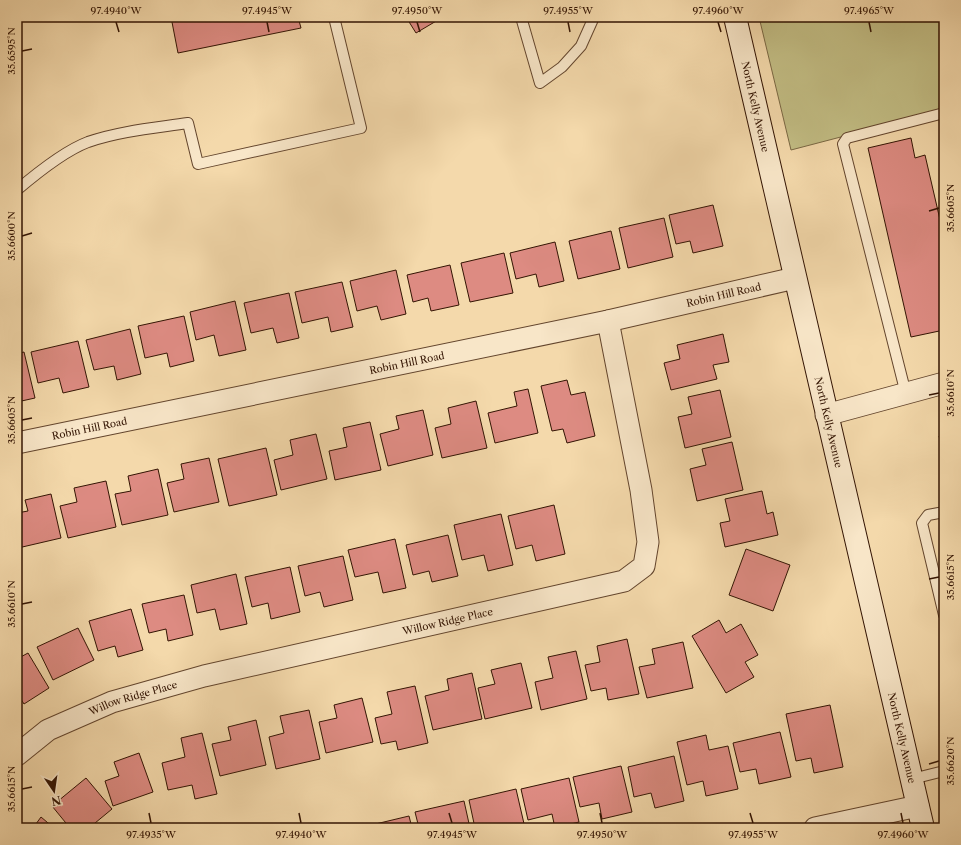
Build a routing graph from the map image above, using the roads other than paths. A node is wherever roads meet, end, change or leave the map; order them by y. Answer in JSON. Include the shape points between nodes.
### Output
{"nodes":[{"id":1,"x":334,"y":17,"type":"edge"},
{"id":2,"x":521,"y":17,"type":"edge"},
{"id":3,"x":594,"y":17,"type":"edge"},
{"id":4,"x":735,"y":17,"type":"edge"},
{"id":5,"x":944,"y":113,"type":"edge"},
{"id":6,"x":17,"y":190,"type":"edge"},
{"id":7,"x":795,"y":278,"type":"junction"},
{"id":8,"x":608,"y":321,"type":"junction"},
{"id":9,"x":944,"y":383,"type":"edge"},
{"id":10,"x":906,"y":394,"type":"junction"},
{"id":11,"x":826,"y":415,"type":"junction"},
{"id":12,"x":17,"y":443,"type":"edge"},
{"id":13,"x":944,"y":512,"type":"edge"},
{"id":14,"x":944,"y":615,"type":"edge"},
{"id":15,"x":17,"y":756,"type":"edge"},
{"id":16,"x":944,"y":771,"type":"edge"},
{"id":17,"x":912,"y":779,"type":"junction"},
{"id":18,"x":918,"y":806,"type":"junction"},
{"id":19,"x":815,"y":828,"type":"edge"},
{"id":20,"x":923,"y":828,"type":"edge"}],
"edges":[{"from":1,"to":6,"type":"lane","via":[[361,128],[198,164],[188,123],[120,133],[87,142],[56,159]]},
{"from":2,"to":3,"type":"lane","via":[[540,83],[562,67],[581,46]]},
{"from":4,"to":7,"type":"main road","name":"North Kelly Avenue"},
{"from":5,"to":10,"type":"lane","via":[[847,138],[843,144]]},
{"from":7,"to":8,"type":"street","name":"Robin Hill Road"},
{"from":7,"to":11,"type":"main road","name":"North Kelly Avenue"},
{"from":8,"to":12,"type":"street","name":"Robin Hill Road"},
{"from":8,"to":15,"type":"street","name":"Willow Ridge Place","via":[[642,490],[648,542],[644,566],[624,581],[204,676],[112,702],[48,730]]},
{"from":9,"to":10,"type":"street"},
{"from":10,"to":11,"type":"street"},
{"from":11,"to":17,"type":"main road","name":"North Kelly Avenue"},
{"from":13,"to":14,"type":"lane","via":[[928,515],[922,523]]},
{"from":16,"to":17,"type":"lane"},
{"from":17,"to":18,"type":"main road","name":"North Kelly Avenue"},
{"from":18,"to":19,"type":"street"},
{"from":18,"to":20,"type":"main road","name":"North Kelly Avenue"}]}
